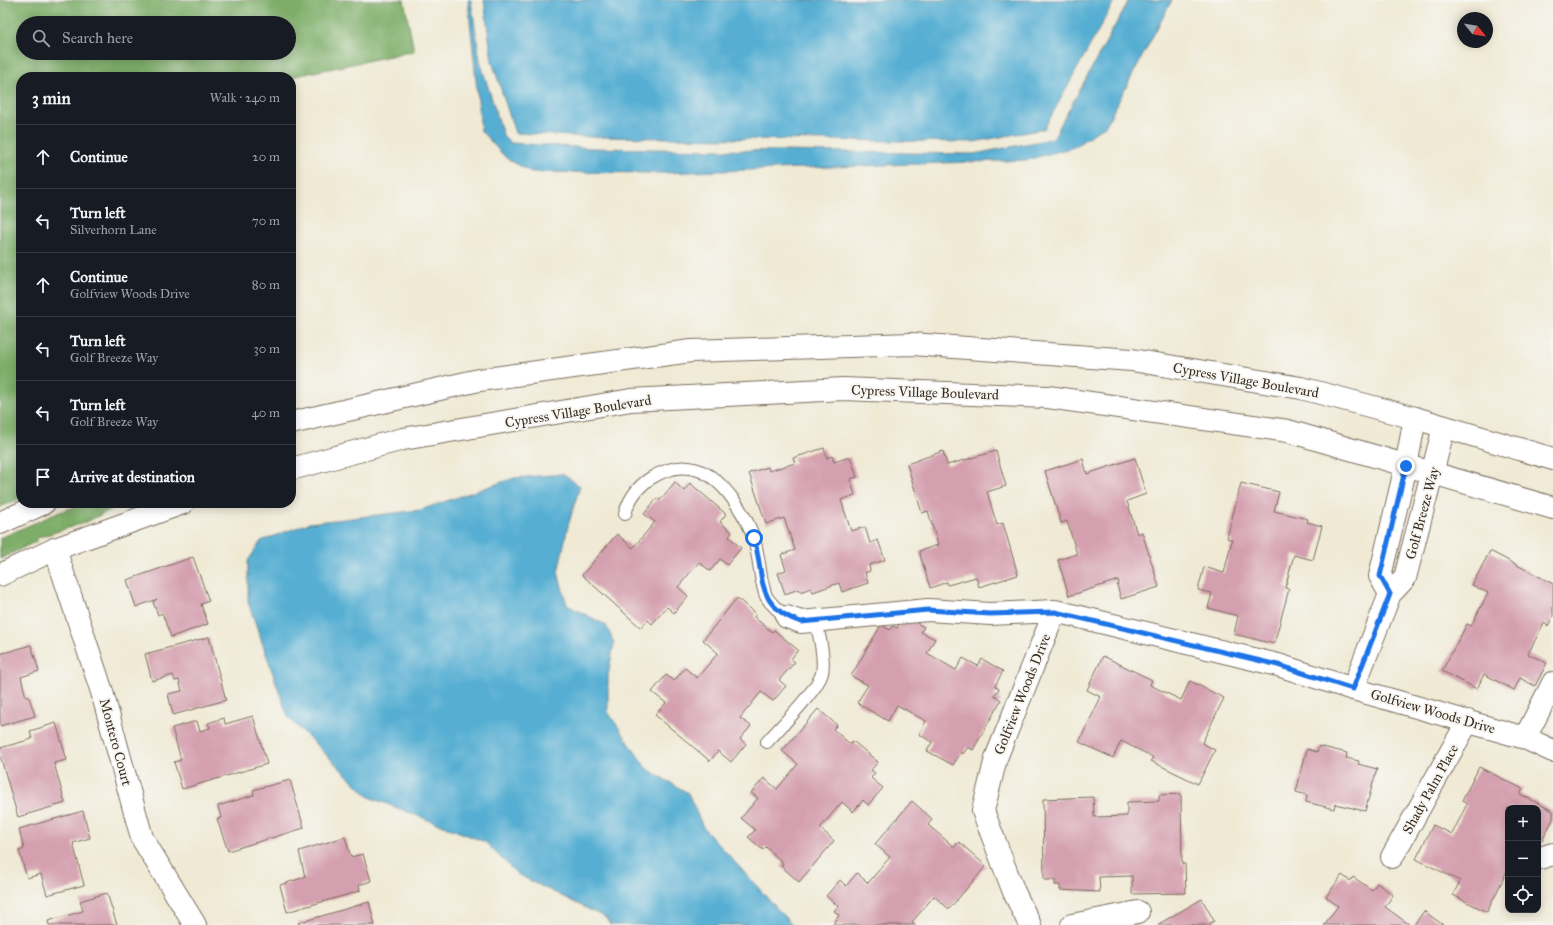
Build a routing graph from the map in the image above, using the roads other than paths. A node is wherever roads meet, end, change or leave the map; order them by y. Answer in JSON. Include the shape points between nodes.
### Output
{"nodes":[{"id":1,"x":1415,"y":418,"type":"junction"},
{"id":2,"x":296,"y":422,"type":"edge"},
{"id":3,"x":1444,"y":427,"type":"junction"},
{"id":4,"x":1553,"y":459,"type":"edge"},
{"id":5,"x":1406,"y":466,"type":"junction"},
{"id":6,"x":296,"y":468,"type":"edge"},
{"id":7,"x":1434,"y":474,"type":"junction"},
{"id":8,"x":33,"y":508,"type":"edge"},
{"id":9,"x":168,"y":508,"type":"edge"},
{"id":10,"x":1553,"y":508,"type":"edge"},
{"id":11,"x":625,"y":514,"type":"dead end"},
{"id":12,"x":0,"y":523,"type":"edge"},
{"id":13,"x":55,"y":549,"type":"junction"},
{"id":14,"x":0,"y":575,"type":"edge"},
{"id":15,"x":1390,"y":594,"type":"junction"},
{"id":16,"x":1055,"y":612,"type":"junction"},
{"id":17,"x":787,"y":617,"type":"joint"},
{"id":18,"x":816,"y":620,"type":"junction"},
{"id":19,"x":1553,"y":684,"type":"edge"},
{"id":20,"x":1353,"y":689,"type":"junction"},
{"id":21,"x":1468,"y":721,"type":"junction"},
{"id":22,"x":1525,"y":738,"type":"junction"},
{"id":23,"x":768,"y":742,"type":"dead end"},
{"id":24,"x":1553,"y":751,"type":"edge"},
{"id":25,"x":1392,"y":857,"type":"dead end"},
{"id":26,"x":1138,"y":912,"type":"dead end"},
{"id":27,"x":196,"y":925,"type":"edge"},
{"id":28,"x":1030,"y":925,"type":"edge"},
{"id":29,"x":1072,"y":925,"type":"edge"}],
"edges":[{"from":1,"to":2,"type":"street","name":"Cypress Village Boulevard","via":[[1301,388],[1132,360],[912,344],[691,351],[479,380]]},
{"from":1,"to":3,"type":"street","name":"Cypress Village Boulevard"},
{"from":1,"to":5,"type":"street","name":"Golf Breeze Way"},
{"from":3,"to":4,"type":"street","name":"Cypress Village Boulevard"},
{"from":3,"to":7,"type":"street","name":"Golf Breeze Way"},
{"from":5,"to":6,"type":"street","name":"Cypress Village Boulevard","via":[[1288,431],[1048,396],[843,389],[631,400],[404,439]]},
{"from":5,"to":7,"type":"street","name":"Cypress Village Boulevard"},
{"from":5,"to":15,"type":"street","name":"Golf Breeze Way","via":[[1380,576]]},
{"from":7,"to":10,"type":"street","name":"Cypress Village Boulevard"},
{"from":7,"to":15,"type":"street","name":"Golf Breeze Way","via":[[1405,578]]},
{"from":8,"to":12,"type":"street"},
{"from":9,"to":13,"type":"street"},
{"from":11,"to":17,"type":"lane","via":[[633,495],[661,472],[690,467],[703,471],[714,478],[732,497],[748,523],[759,556],[761,583],[767,598]]},
{"from":13,"to":14,"type":"street"},
{"from":13,"to":27,"type":"street","name":"Montero Court","via":[[102,692],[142,838]]},
{"from":15,"to":20,"type":"street","name":"Golf Breeze Way"},
{"from":16,"to":18,"type":"street","via":[[990,614],[928,610]]},
{"from":16,"to":20,"type":"street","name":"Golfview Woods Drive","via":[[1278,665]]},
{"from":16,"to":28,"type":"street","name":"Golfview Woods Drive","via":[[996,758],[983,811],[1014,892]]},
{"from":17,"to":18,"type":"street","via":[[801,622]]},
{"from":18,"to":23,"type":"lane","via":[[822,655],[822,673],[815,686]]},
{"from":19,"to":22,"type":"street"},
{"from":20,"to":21,"type":"street","name":"Golfview Woods Drive"},
{"from":21,"to":22,"type":"street","name":"Golfview Woods Drive"},
{"from":21,"to":25,"type":"street","name":"Shady Palm Place"},
{"from":22,"to":24,"type":"street","name":"Golfview Woods Drive"},
{"from":26,"to":29,"type":"street"}]}
